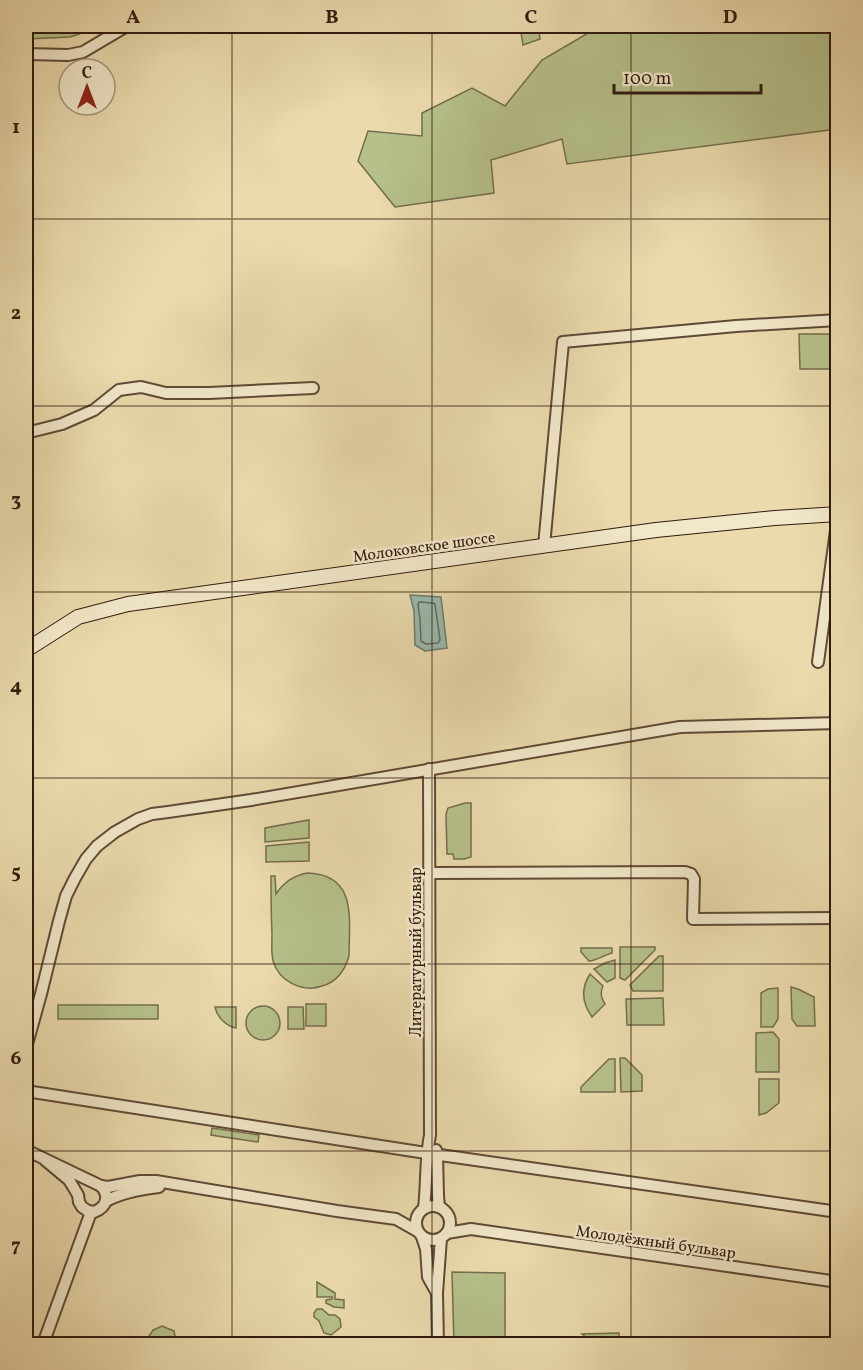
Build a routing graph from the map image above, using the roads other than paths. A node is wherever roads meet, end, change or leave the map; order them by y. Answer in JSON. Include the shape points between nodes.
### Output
{"nodes":[{"id":1,"x":127,"y":26,"type":"edge"},
{"id":2,"x":26,"y":54,"type":"edge"},
{"id":3,"x":837,"y":320,"type":"edge"},
{"id":4,"x":313,"y":388,"type":"dead end"},
{"id":5,"x":26,"y":433,"type":"edge"},
{"id":6,"x":837,"y":515,"type":"edge"},
{"id":7,"x":544,"y":546,"type":"junction"},
{"id":8,"x":26,"y":650,"type":"edge"},
{"id":9,"x":818,"y":662,"type":"dead end"},
{"id":10,"x":837,"y":723,"type":"edge"},
{"id":11,"x":429,"y":769,"type":"junction"},
{"id":12,"x":429,"y":873,"type":"junction"},
{"id":13,"x":837,"y":918,"type":"edge"},
{"id":14,"x":26,"y":1048,"type":"edge"},
{"id":15,"x":26,"y":1091,"type":"edge"},
{"id":16,"x":26,"y":1150,"type":"edge"},
{"id":17,"x":432,"y":1153,"type":"junction"},
{"id":18,"x":45,"y":1160,"type":"junction"},
{"id":19,"x":98,"y":1185,"type":"junction"},
{"id":20,"x":175,"y":1185,"type":"junction"},
{"id":21,"x":78,"y":1195,"type":"junction"},
{"id":22,"x":106,"y":1201,"type":"junction"},
{"id":23,"x":439,"y":1207,"type":"junction"},
{"id":24,"x":421,"y":1210,"type":"junction"},
{"id":25,"x":91,"y":1212,"type":"junction"},
{"id":26,"x":837,"y":1212,"type":"edge"},
{"id":27,"x":449,"y":1218,"type":"junction"},
{"id":28,"x":396,"y":1219,"type":"junction"},
{"id":29,"x":471,"y":1229,"type":"junction"},
{"id":30,"x":420,"y":1234,"type":"junction"},
{"id":31,"x":444,"y":1235,"type":"junction"},
{"id":32,"x":837,"y":1282,"type":"edge"},
{"id":33,"x":437,"y":1293,"type":"junction"},
{"id":34,"x":43,"y":1344,"type":"edge"},
{"id":35,"x":438,"y":1344,"type":"edge"}],
"edges":[{"from":1,"to":2,"type":"street","via":[[83,52]]},
{"from":3,"to":7,"type":"street","via":[[563,342]]},
{"from":4,"to":5,"type":"street","via":[[209,393],[166,393],[141,387],[119,390],[94,410],[62,424]]},
{"from":6,"to":7,"type":"main road","name":"Молоковское шоссе","via":[[775,518]]},
{"from":6,"to":9,"type":"street"},
{"from":7,"to":8,"type":"main road","name":"Молоковское шоссе","via":[[128,604],[78,617]]},
{"from":10,"to":11,"type":"street","via":[[680,727]]},
{"from":11,"to":12,"type":"street","name":"Литературный бульвар"},
{"from":11,"to":14,"type":"street","via":[[152,814],[115,832],[86,859],[66,896]]},
{"from":12,"to":13,"type":"street","via":[[685,872],[694,879],[693,920]]},
{"from":12,"to":17,"type":"street","name":"Литературный бульвар"},
{"from":15,"to":17,"type":"street"},
{"from":16,"to":18,"type":"street"},
{"from":17,"to":23,"type":"street","name":"Литературный бульвар"},
{"from":17,"to":24,"type":"street","name":"Литературный бульвар"},
{"from":17,"to":26,"type":"street"},
{"from":18,"to":19,"type":"street"},
{"from":18,"to":21,"type":"street","via":[[69,1180]]},
{"from":19,"to":20,"type":"street","via":[[156,1181]]},
{"from":19,"to":21,"type":"street","via":[[86,1185]]},
{"from":19,"to":22,"type":"street"},
{"from":20,"to":22,"type":"street","via":[[134,1190]]},
{"from":20,"to":28,"type":"street"},
{"from":21,"to":25,"type":"street","via":[[80,1205]]},
{"from":22,"to":25,"type":"street"},
{"from":23,"to":24,"type":"street"},
{"from":23,"to":27,"type":"street"},
{"from":24,"to":28,"type":"street"},
{"from":24,"to":30,"type":"street","via":[[416,1220]]},
{"from":25,"to":34,"type":"street"},
{"from":27,"to":29,"type":"street","name":"Молодёжный бульвар"},
{"from":27,"to":31,"type":"street","via":[[450,1226]]},
{"from":28,"to":30,"type":"street"},
{"from":29,"to":31,"type":"street","name":"Молодёжный бульвар"},
{"from":29,"to":32,"type":"street","name":"Молодёжный бульвар"},
{"from":30,"to":31,"type":"street","via":[[430,1240]]},
{"from":30,"to":33,"type":"street","via":[[426,1249],[428,1277]]},
{"from":31,"to":33,"type":"street"},
{"from":33,"to":35,"type":"street"}]}
